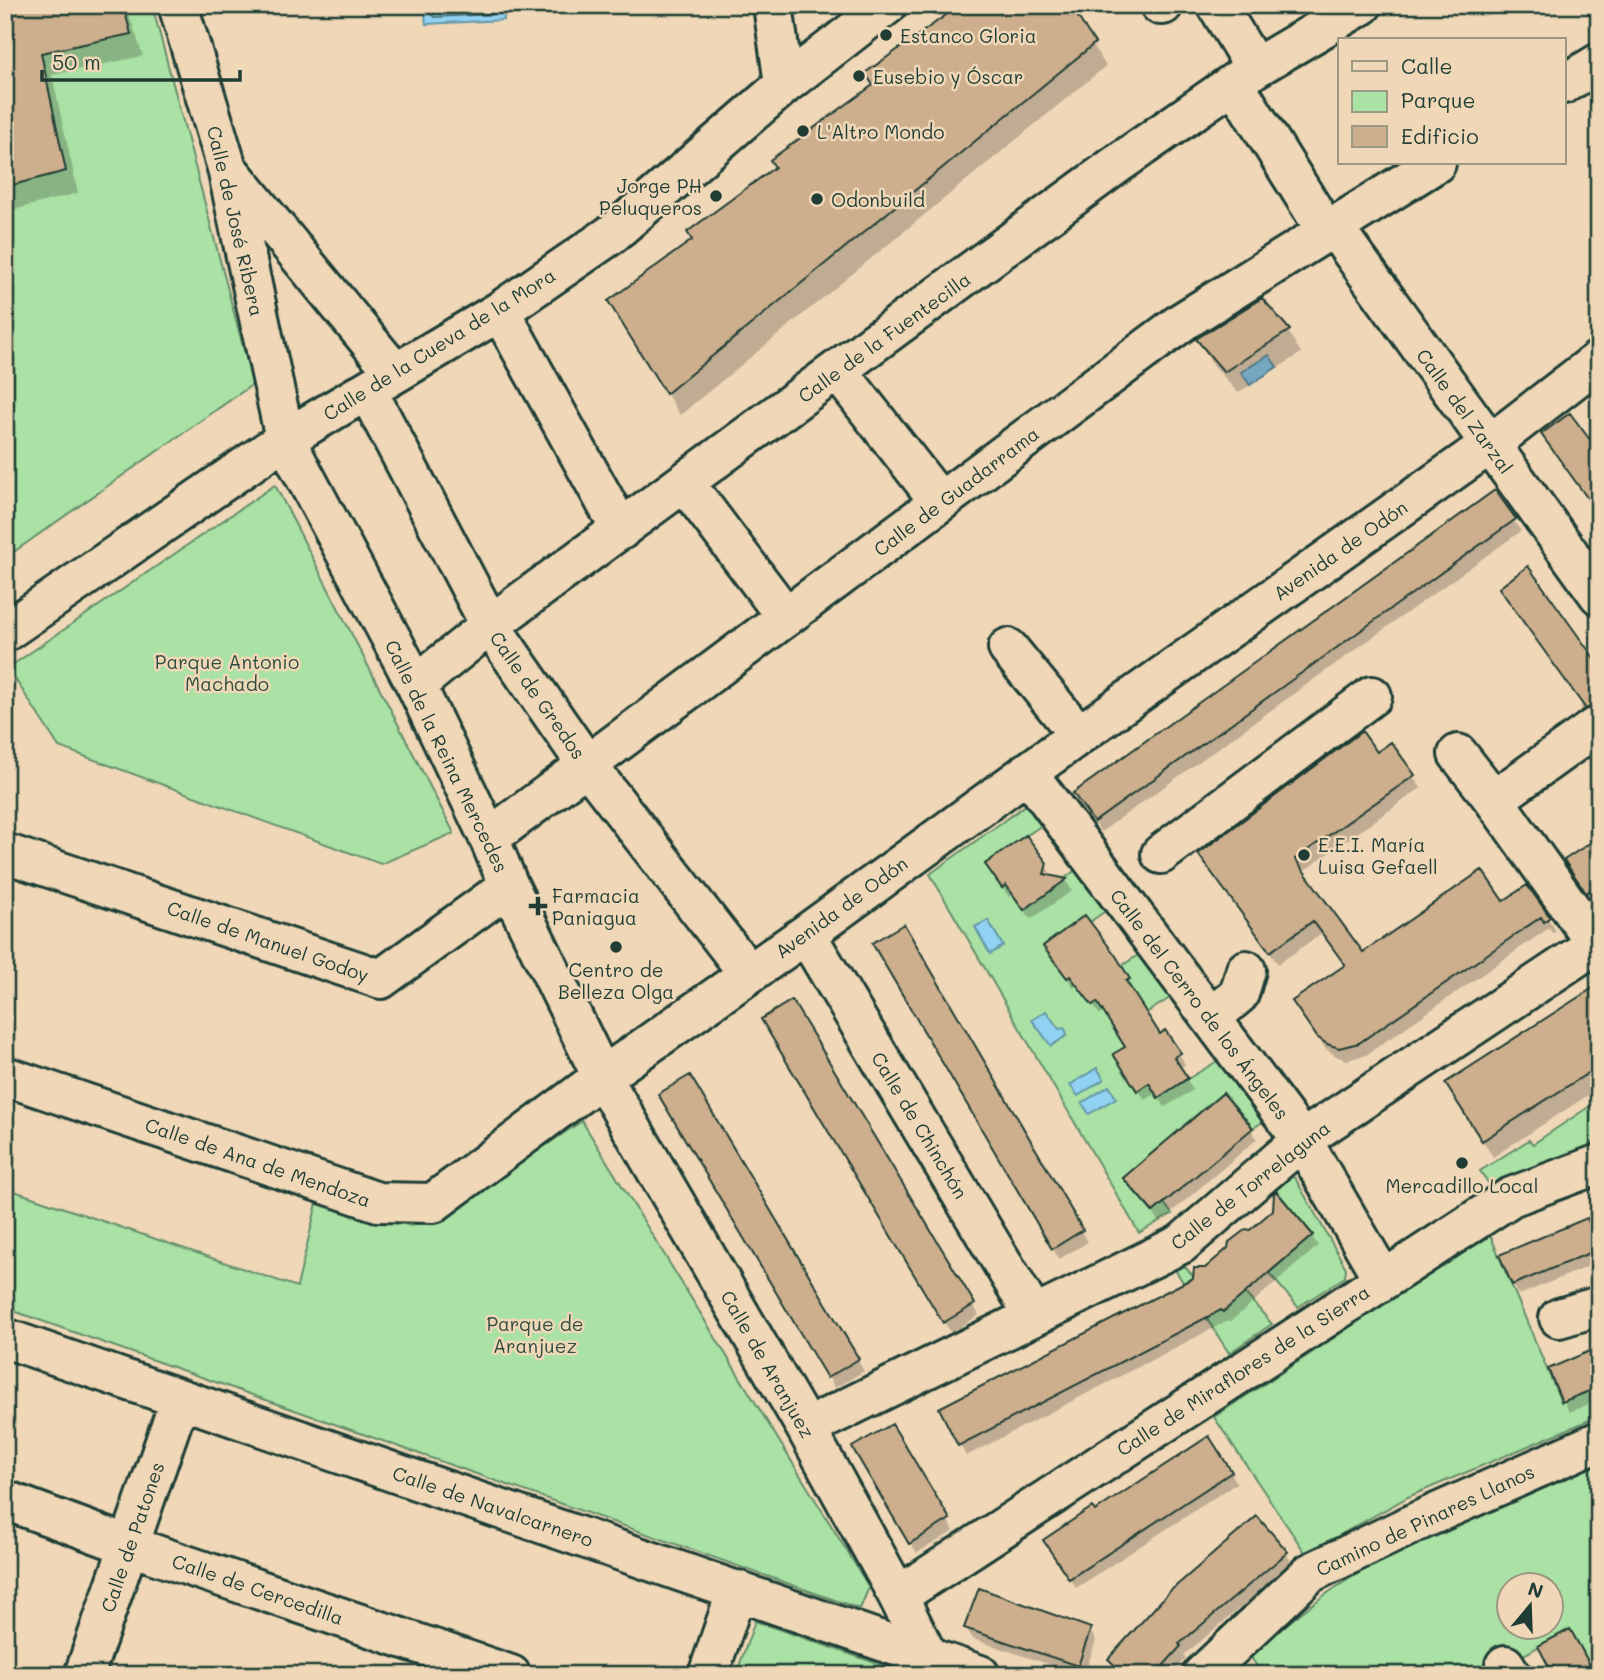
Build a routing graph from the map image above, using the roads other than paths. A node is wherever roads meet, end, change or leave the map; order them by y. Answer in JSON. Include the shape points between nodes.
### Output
{"nodes":[{"id":1,"x":178,"y":5,"type":"edge"},
{"id":2,"x":773,"y":5,"type":"edge"},
{"id":3,"x":887,"y":5,"type":"edge"},
{"id":4,"x":1217,"y":5,"type":"edge"},
{"id":5,"x":1362,"y":5,"type":"edge"},
{"id":6,"x":1599,"y":63,"type":"edge"},
{"id":7,"x":1244,"y":75,"type":"junction"},
{"id":8,"x":1566,"y":83,"type":"edge"},
{"id":9,"x":784,"y":85,"type":"junction"},
{"id":10,"x":1434,"y":164,"type":"edge"},
{"id":11,"x":227,"y":168,"type":"junction"},
{"id":12,"x":1330,"y":229,"type":"junction"},
{"id":13,"x":500,"y":311,"type":"junction"},
{"id":14,"x":1599,"y":360,"type":"edge"},
{"id":15,"x":838,"y":371,"type":"junction"},
{"id":16,"x":381,"y":382,"type":"junction"},
{"id":17,"x":285,"y":439,"type":"junction"},
{"id":18,"x":1489,"y":445,"type":"junction"},
{"id":19,"x":685,"y":483,"type":"junction"},
{"id":20,"x":940,"y":502,"type":"junction"},
{"id":21,"x":621,"y":530,"type":"junction"},
{"id":22,"x":1599,"y":595,"type":"edge"},
{"id":23,"x":786,"y":617,"type":"junction"},
{"id":24,"x":490,"y":625,"type":"junction"},
{"id":25,"x":5,"y":632,"type":"edge"},
{"id":26,"x":1007,"y":648,"type":"dead end"},
{"id":27,"x":416,"y":685,"type":"junction"},
{"id":28,"x":1372,"y":696,"type":"dead end"},
{"id":29,"x":1594,"y":728,"type":"dead end"},
{"id":30,"x":1079,"y":735,"type":"junction"},
{"id":31,"x":1458,"y":754,"type":"dead end"},
{"id":32,"x":587,"y":765,"type":"junction"},
{"id":33,"x":1027,"y":772,"type":"junction"},
{"id":34,"x":1494,"y":800,"type":"junction"},
{"id":35,"x":489,"y":838,"type":"junction"},
{"id":36,"x":5,"y":853,"type":"edge"},
{"id":37,"x":1161,"y":854,"type":"dead end"},
{"id":38,"x":509,"y":886,"type":"junction"},
{"id":39,"x":806,"y":934,"type":"junction"},
{"id":40,"x":1597,"y":943,"type":"edge"},
{"id":41,"x":1246,"y":970,"type":"dead end"},
{"id":42,"x":749,"y":974,"type":"junction"},
{"id":43,"x":1211,"y":1018,"type":"junction"},
{"id":44,"x":5,"y":1076,"type":"edge"},
{"id":45,"x":602,"y":1077,"type":"junction"},
{"id":46,"x":1302,"y":1140,"type":"junction"},
{"id":47,"x":1599,"y":1164,"type":"edge"},
{"id":48,"x":1383,"y":1279,"type":"junction"},
{"id":49,"x":1599,"y":1306,"type":"edge"},
{"id":50,"x":1034,"y":1316,"type":"junction"},
{"id":51,"x":1559,"y":1318,"type":"dead end"},
{"id":52,"x":5,"y":1338,"type":"edge"},
{"id":53,"x":180,"y":1399,"type":"junction"},
{"id":54,"x":806,"y":1428,"type":"junction"},
{"id":55,"x":1599,"y":1441,"type":"edge"},
{"id":56,"x":5,"y":1500,"type":"edge"},
{"id":57,"x":130,"y":1546,"type":"junction"},
{"id":58,"x":737,"y":1590,"type":"junction"},
{"id":59,"x":898,"y":1596,"type":"junction"},
{"id":60,"x":927,"y":1655,"type":"junction"},
{"id":61,"x":1215,"y":1670,"type":"edge"},
{"id":62,"x":84,"y":1675,"type":"edge"},
{"id":63,"x":511,"y":1675,"type":"edge"},
{"id":64,"x":708,"y":1675,"type":"edge"},
{"id":65,"x":980,"y":1675,"type":"edge"}],
"edges":[{"from":1,"to":11,"type":"street","name":"Calle de José Ribera"},
{"from":2,"to":9,"type":"street"},
{"from":3,"to":9,"type":"street","name":"Calle de la Cueva de la Mora"},
{"from":4,"to":7,"type":"street","name":"Calle del Zarzal"},
{"from":5,"to":7,"type":"street","name":"Calle de la Fuentecilla"},
{"from":6,"to":8,"type":"street"},
{"from":7,"to":12,"type":"street","name":"Calle del Zarzal","via":[[1280,157]]},
{"from":7,"to":15,"type":"street","name":"Calle de la Fuentecilla"},
{"from":9,"to":13,"type":"street","name":"Calle de la Cueva de la Mora","via":[[612,234]]},
{"from":10,"to":12,"type":"street","name":"Calle de Guadarrama"},
{"from":11,"to":16,"type":"street","name":"Calle de Gredos"},
{"from":11,"to":17,"type":"street","name":"Calle de José Ribera"},
{"from":12,"to":18,"type":"street","name":"Calle del Zarzal"},
{"from":12,"to":20,"type":"street","name":"Calle de Guadarrama","via":[[1182,322]]},
{"from":13,"to":16,"type":"street","name":"Calle de la Cueva de la Mora"},
{"from":13,"to":21,"type":"street"},
{"from":14,"to":18,"type":"street","name":"Avenida de Odón"},
{"from":15,"to":19,"type":"street","name":"Calle de la Fuentecilla"},
{"from":15,"to":20,"type":"street"},
{"from":16,"to":17,"type":"street","name":"Calle de la Cueva de la Mora"},
{"from":16,"to":24,"type":"street","name":"Calle de Gredos"},
{"from":17,"to":25,"type":"street","name":"Calle de la Cueva de la Mora"},
{"from":17,"to":27,"type":"street","name":"Calle de la Reina Mercedes"},
{"from":18,"to":22,"type":"street","name":"Calle del Zarzal"},
{"from":18,"to":30,"type":"street","name":"Avenida de Odón"},
{"from":19,"to":21,"type":"street","name":"Calle de la Fuentecilla"},
{"from":19,"to":23,"type":"street"},
{"from":20,"to":23,"type":"street","name":"Calle de Guadarrama"},
{"from":21,"to":24,"type":"street","name":"Calle de la Fuentecilla"},
{"from":23,"to":32,"type":"street","name":"Calle de Guadarrama"},
{"from":24,"to":27,"type":"street","name":"Calle de la Fuentecilla"},
{"from":24,"to":32,"type":"street","name":"Calle de Gredos"},
{"from":26,"to":30,"type":"street"},
{"from":27,"to":35,"type":"street","name":"Calle de la Reina Mercedes"},
{"from":28,"to":37,"type":"street"},
{"from":29,"to":34,"type":"street"},
{"from":30,"to":33,"type":"street","name":"Avenida de Odón"},
{"from":31,"to":34,"type":"street"},
{"from":32,"to":35,"type":"street","name":"Calle de Guadarrama"},
{"from":32,"to":42,"type":"street","name":"Calle de Gredos"},
{"from":33,"to":39,"type":"street","name":"Avenida de Odón"},
{"from":33,"to":43,"type":"street","name":"Calle del Cerro de los Ángeles"},
{"from":34,"to":40,"type":"street"},
{"from":35,"to":38,"type":"street","name":"Calle de la Reina Mercedes"},
{"from":36,"to":38,"type":"street","name":"Calle de Manuel Godoy","via":[[381,979]]},
{"from":38,"to":45,"type":"street","name":"Calle de la Reina Mercedes"},
{"from":39,"to":42,"type":"street","name":"Avenida de Odón"},
{"from":39,"to":50,"type":"street","name":"Calle de Chinchón"},
{"from":40,"to":46,"type":"street","name":"Calle de Torrelaguna","via":[[1395,1089],[1347,1107]]},
{"from":41,"to":43,"type":"street","via":[[1240,994]]},
{"from":42,"to":45,"type":"street","name":"Avenida de Odón"},
{"from":43,"to":46,"type":"street","name":"Calle del Cerro de los Ángeles"},
{"from":44,"to":45,"type":"street","name":"Calle de Ana de Mendoza","via":[[378,1202],[433,1203]]},
{"from":45,"to":54,"type":"street","name":"Calle de Aranjuez"},
{"from":46,"to":48,"type":"street","name":"Calle del Cerro de los Ángeles"},
{"from":46,"to":50,"type":"street","name":"Calle de Torrelaguna","via":[[1181,1244]]},
{"from":47,"to":48,"type":"street","name":"Calle de Miraflores de la Sierra","via":[[1473,1207],[1427,1237]]},
{"from":48,"to":59,"type":"street","name":"Calle de Miraflores de la Sierra"},
{"from":49,"to":51,"type":"street"},
{"from":50,"to":54,"type":"street","name":"Calle de Torrelaguna"},
{"from":52,"to":53,"type":"street","name":"Calle de Navalcarnero"},
{"from":53,"to":57,"type":"street","name":"Calle de Patones"},
{"from":53,"to":58,"type":"street","name":"Calle de Navalcarnero"},
{"from":54,"to":59,"type":"street","name":"Calle de Aranjuez"},
{"from":55,"to":61,"type":"street","name":"Camino de Pinares Llanos","via":[[1310,1573]]},
{"from":56,"to":57,"type":"street","name":"Calle de Cercedilla"},
{"from":57,"to":62,"type":"street","name":"Calle de Patones"},
{"from":57,"to":63,"type":"street","name":"Calle de Cercedilla"},
{"from":58,"to":60,"type":"street","name":"Calle de Navalcarnero"},
{"from":58,"to":64,"type":"street"},
{"from":59,"to":60,"type":"street","name":"Calle de Aranjuez"},
{"from":60,"to":65,"type":"street","name":"Calle de Navalcarnero"}]}
